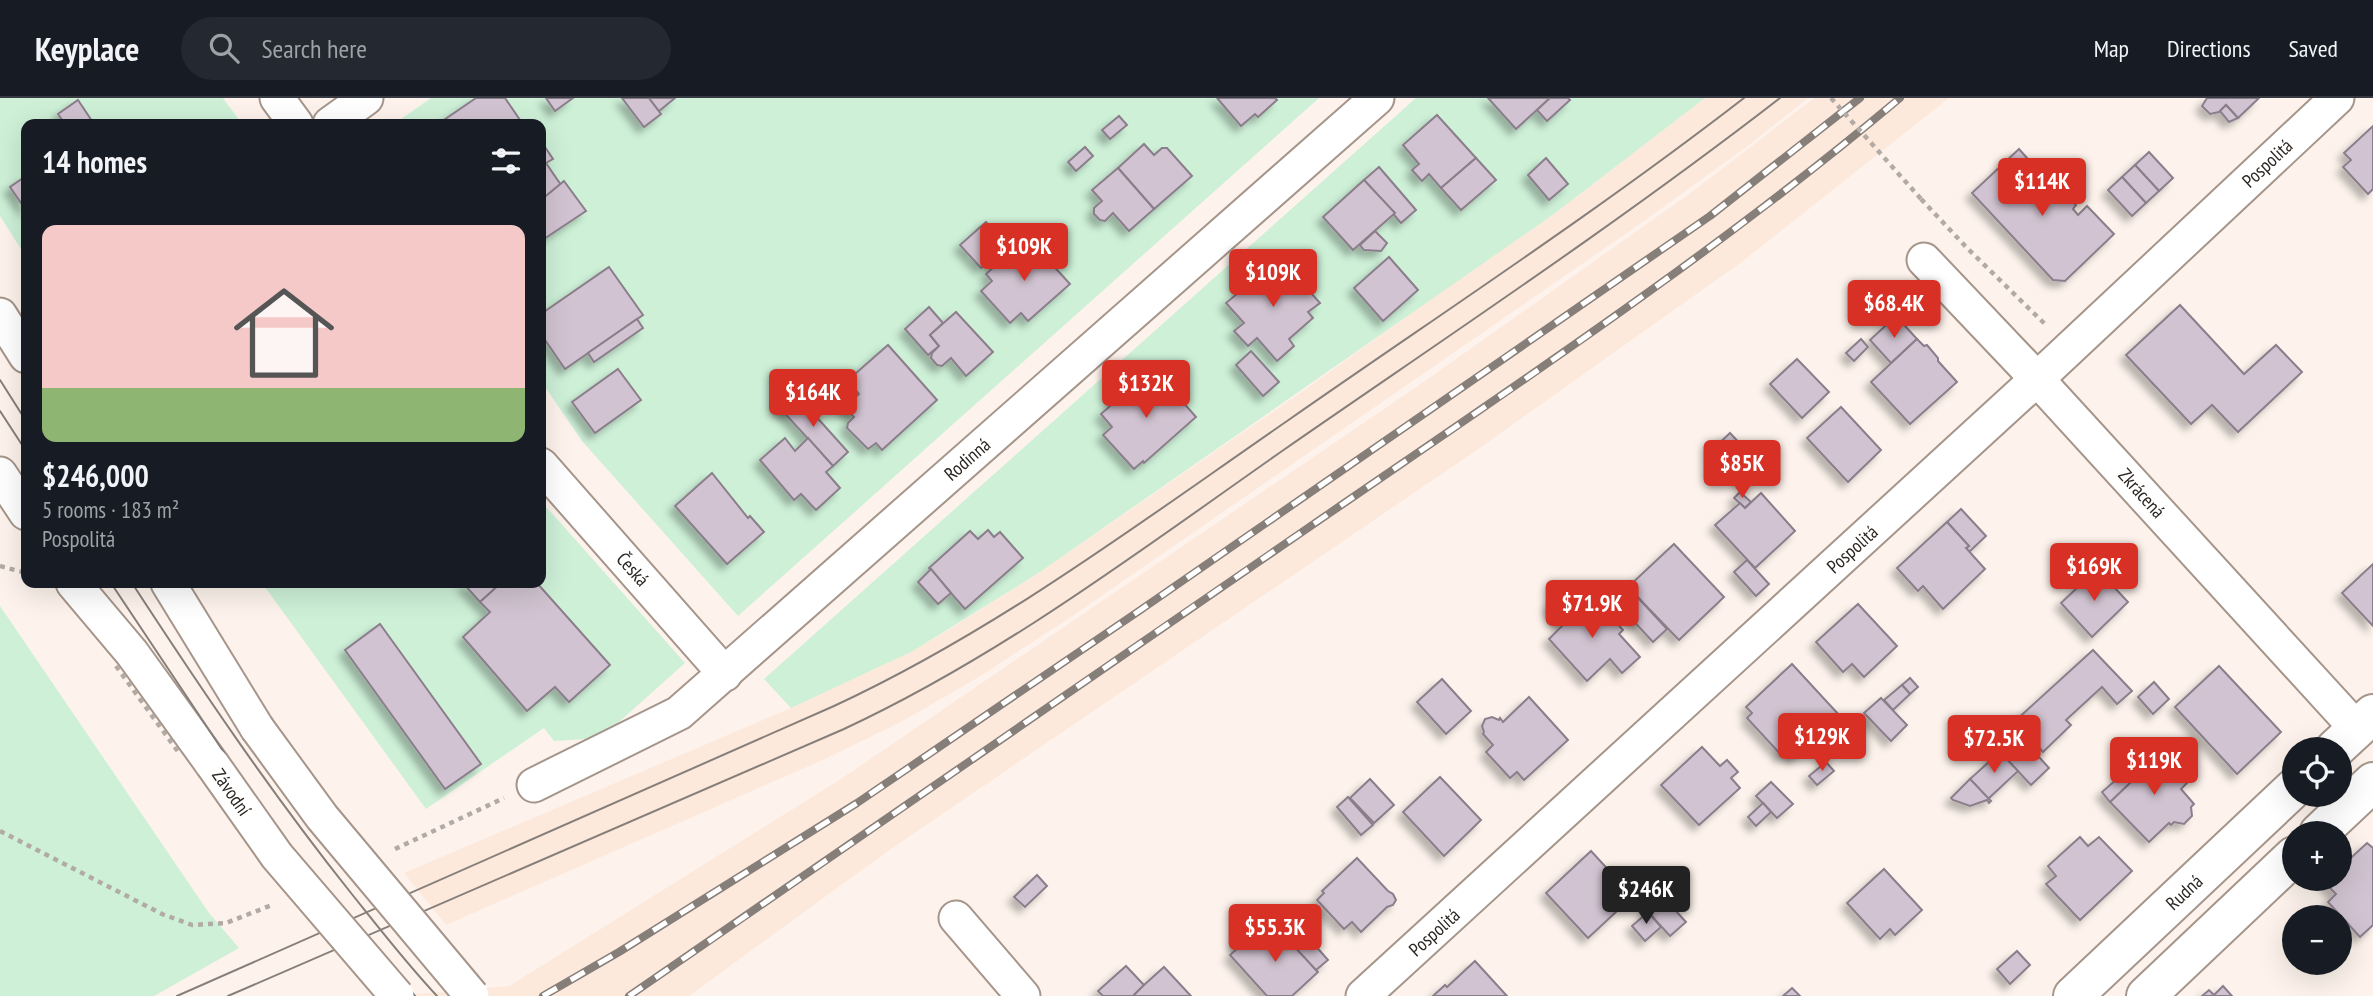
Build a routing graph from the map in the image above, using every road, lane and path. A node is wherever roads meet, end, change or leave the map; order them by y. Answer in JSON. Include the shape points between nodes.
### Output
{"nodes":[{"id":1,"x":278,"y":98,"type":"edge"},
{"id":2,"x":366,"y":98,"type":"edge"},
{"id":3,"x":1377,"y":98,"type":"edge"},
{"id":4,"x":1831,"y":98,"type":"edge"},
{"id":5,"x":2337,"y":98,"type":"edge"},
{"id":6,"x":293,"y":119,"type":"edge"},
{"id":7,"x":337,"y":119,"type":"edge"},
{"id":8,"x":1924,"y":260,"type":"dead end"},
{"id":9,"x":0,"y":315,"type":"edge"},
{"id":10,"x":21,"y":348,"type":"edge"},
{"id":11,"x":2070,"y":349,"type":"junction"},
{"id":12,"x":2037,"y":379,"type":"junction"},
{"id":13,"x":546,"y":471,"type":"edge"},
{"id":14,"x":0,"y":474,"type":"edge"},
{"id":15,"x":21,"y":506,"type":"edge"},
{"id":16,"x":0,"y":566,"type":"edge"},
{"id":17,"x":21,"y":572,"type":"edge"},
{"id":18,"x":77,"y":588,"type":"edge"},
{"id":19,"x":171,"y":588,"type":"edge"},
{"id":20,"x":726,"y":674,"type":"junction"},
{"id":21,"x":2355,"y":731,"type":"edge"},
{"id":22,"x":2373,"y":782,"type":"edge"},
{"id":23,"x":534,"y":785,"type":"dead end"},
{"id":24,"x":2282,"y":799,"type":"edge"},
{"id":25,"x":2332,"y":821,"type":"edge"},
{"id":26,"x":2282,"y":867,"type":"edge"},
{"id":27,"x":956,"y":918,"type":"dead end"},
{"id":28,"x":397,"y":996,"type":"edge"},
{"id":29,"x":472,"y":996,"type":"edge"},
{"id":30,"x":1023,"y":996,"type":"edge"},
{"id":31,"x":1363,"y":996,"type":"edge"},
{"id":32,"x":2073,"y":996,"type":"edge"},
{"id":33,"x":2146,"y":996,"type":"edge"}],
"edges":[{"from":1,"to":6,"type":"street"},
{"from":2,"to":7,"type":"street"},
{"from":3,"to":20,"type":"street","name":"Rodinná"},
{"from":4,"to":11,"type":"path","bridge":true,"via":[[1968,249]]},
{"from":5,"to":11,"type":"street","name":"Pospolitá"},
{"from":8,"to":12,"type":"street","name":"Zkrácená"},
{"from":9,"to":10,"type":"street"},
{"from":11,"to":12,"type":"street","name":"Pospolitá"},
{"from":12,"to":21,"type":"street","name":"Zkrácená"},
{"from":12,"to":31,"type":"street","name":"Pospolitá"},
{"from":13,"to":20,"type":"street","name":"Česká"},
{"from":14,"to":15,"type":"street"},
{"from":16,"to":17,"type":"path"},
{"from":18,"to":28,"type":"street","name":"Závodní","bridge":true,"via":[[132,653],[277,856]]},
{"from":19,"to":29,"type":"street","bridge":true,"via":[[257,728],[322,817]]},
{"from":20,"to":23,"type":"street","name":"Rodinná","via":[[679,713]]},
{"from":22,"to":25,"type":"highway"},
{"from":24,"to":32,"type":"highway","name":"Rudná"},
{"from":26,"to":33,"type":"highway"},
{"from":27,"to":30,"type":"street"}]}
